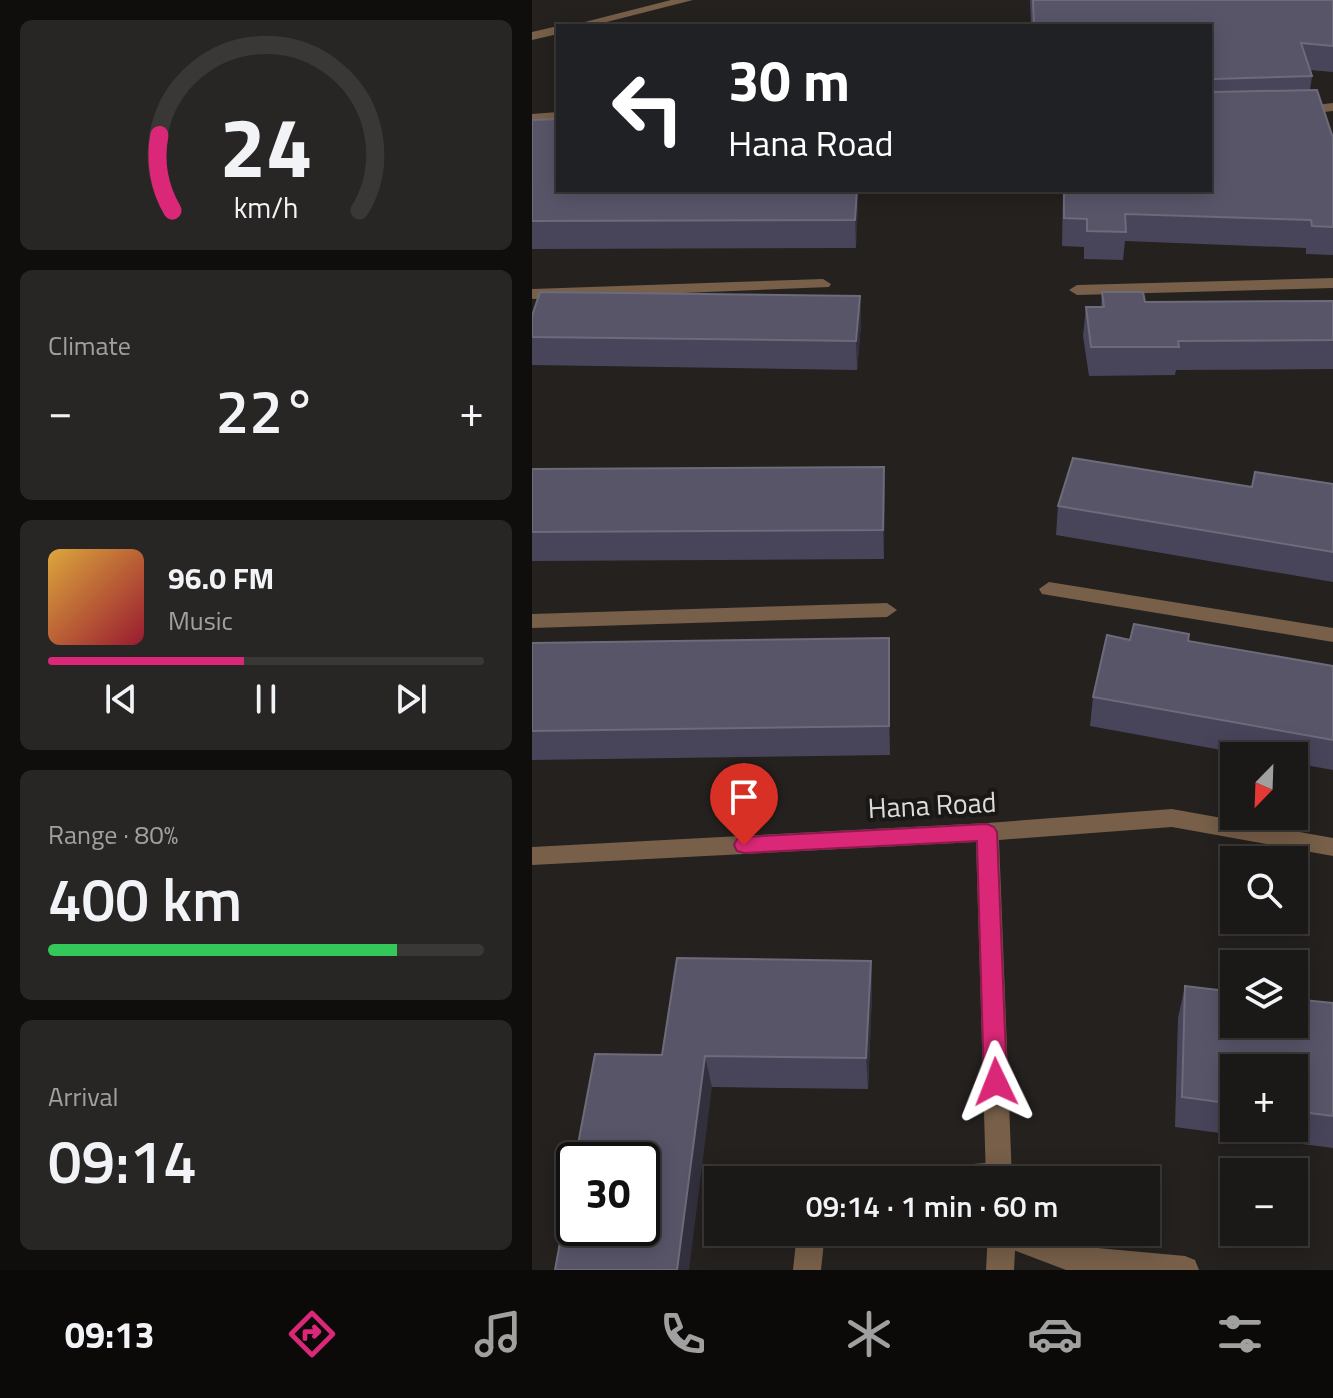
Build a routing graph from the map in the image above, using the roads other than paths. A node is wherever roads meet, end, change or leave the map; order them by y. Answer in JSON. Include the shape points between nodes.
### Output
{"nodes":[{"id":1,"x":687,"y":0,"type":"edge"},
{"id":2,"x":584,"y":24,"type":"edge"},
{"id":3,"x":556,"y":30,"type":"edge"},
{"id":4,"x":532,"y":36,"type":"edge"},
{"id":5,"x":1333,"y":107,"type":"edge"},
{"id":6,"x":1281,"y":111,"type":"edge"},
{"id":7,"x":556,"y":116,"type":"edge"},
{"id":8,"x":532,"y":118,"type":"edge"},
{"id":9,"x":1333,"y":283,"type":"edge"},
{"id":10,"x":823,"y":284,"type":"dead end"},
{"id":11,"x":1077,"y":290,"type":"dead end"},
{"id":12,"x":532,"y":294,"type":"edge"},
{"id":13,"x":1049,"y":589,"type":"dead end"},
{"id":14,"x":887,"y":610,"type":"dead end"},
{"id":15,"x":532,"y":621,"type":"edge"},
{"id":16,"x":1333,"y":635,"type":"edge"},
{"id":17,"x":987,"y":832,"type":"junction"},
{"id":18,"x":1333,"y":847,"type":"edge"},
{"id":19,"x":532,"y":856,"type":"edge"},
{"id":20,"x":999,"y":1166,"type":"edge"},
{"id":21,"x":810,"y":1246,"type":"edge"},
{"id":22,"x":1001,"y":1246,"type":"edge"},
{"id":23,"x":1039,"y":1246,"type":"edge"},
{"id":24,"x":807,"y":1270,"type":"edge"},
{"id":25,"x":1000,"y":1270,"type":"edge"},
{"id":26,"x":1185,"y":1270,"type":"edge"}],
"edges":[{"from":1,"to":2,"type":"street"},
{"from":3,"to":4,"type":"street"},
{"from":5,"to":6,"type":"street"},
{"from":7,"to":8,"type":"street"},
{"from":9,"to":11,"type":"street"},
{"from":10,"to":12,"type":"street"},
{"from":13,"to":16,"type":"street"},
{"from":14,"to":15,"type":"street"},
{"from":17,"to":18,"type":"street","name":"Hana Road","via":[[1172,818]]},
{"from":17,"to":19,"type":"street","name":"Hana Road"},
{"from":17,"to":20,"type":"street"},
{"from":21,"to":24,"type":"street"},
{"from":22,"to":25,"type":"street"},
{"from":23,"to":26,"type":"street","via":[[1076,1260]]}]}
